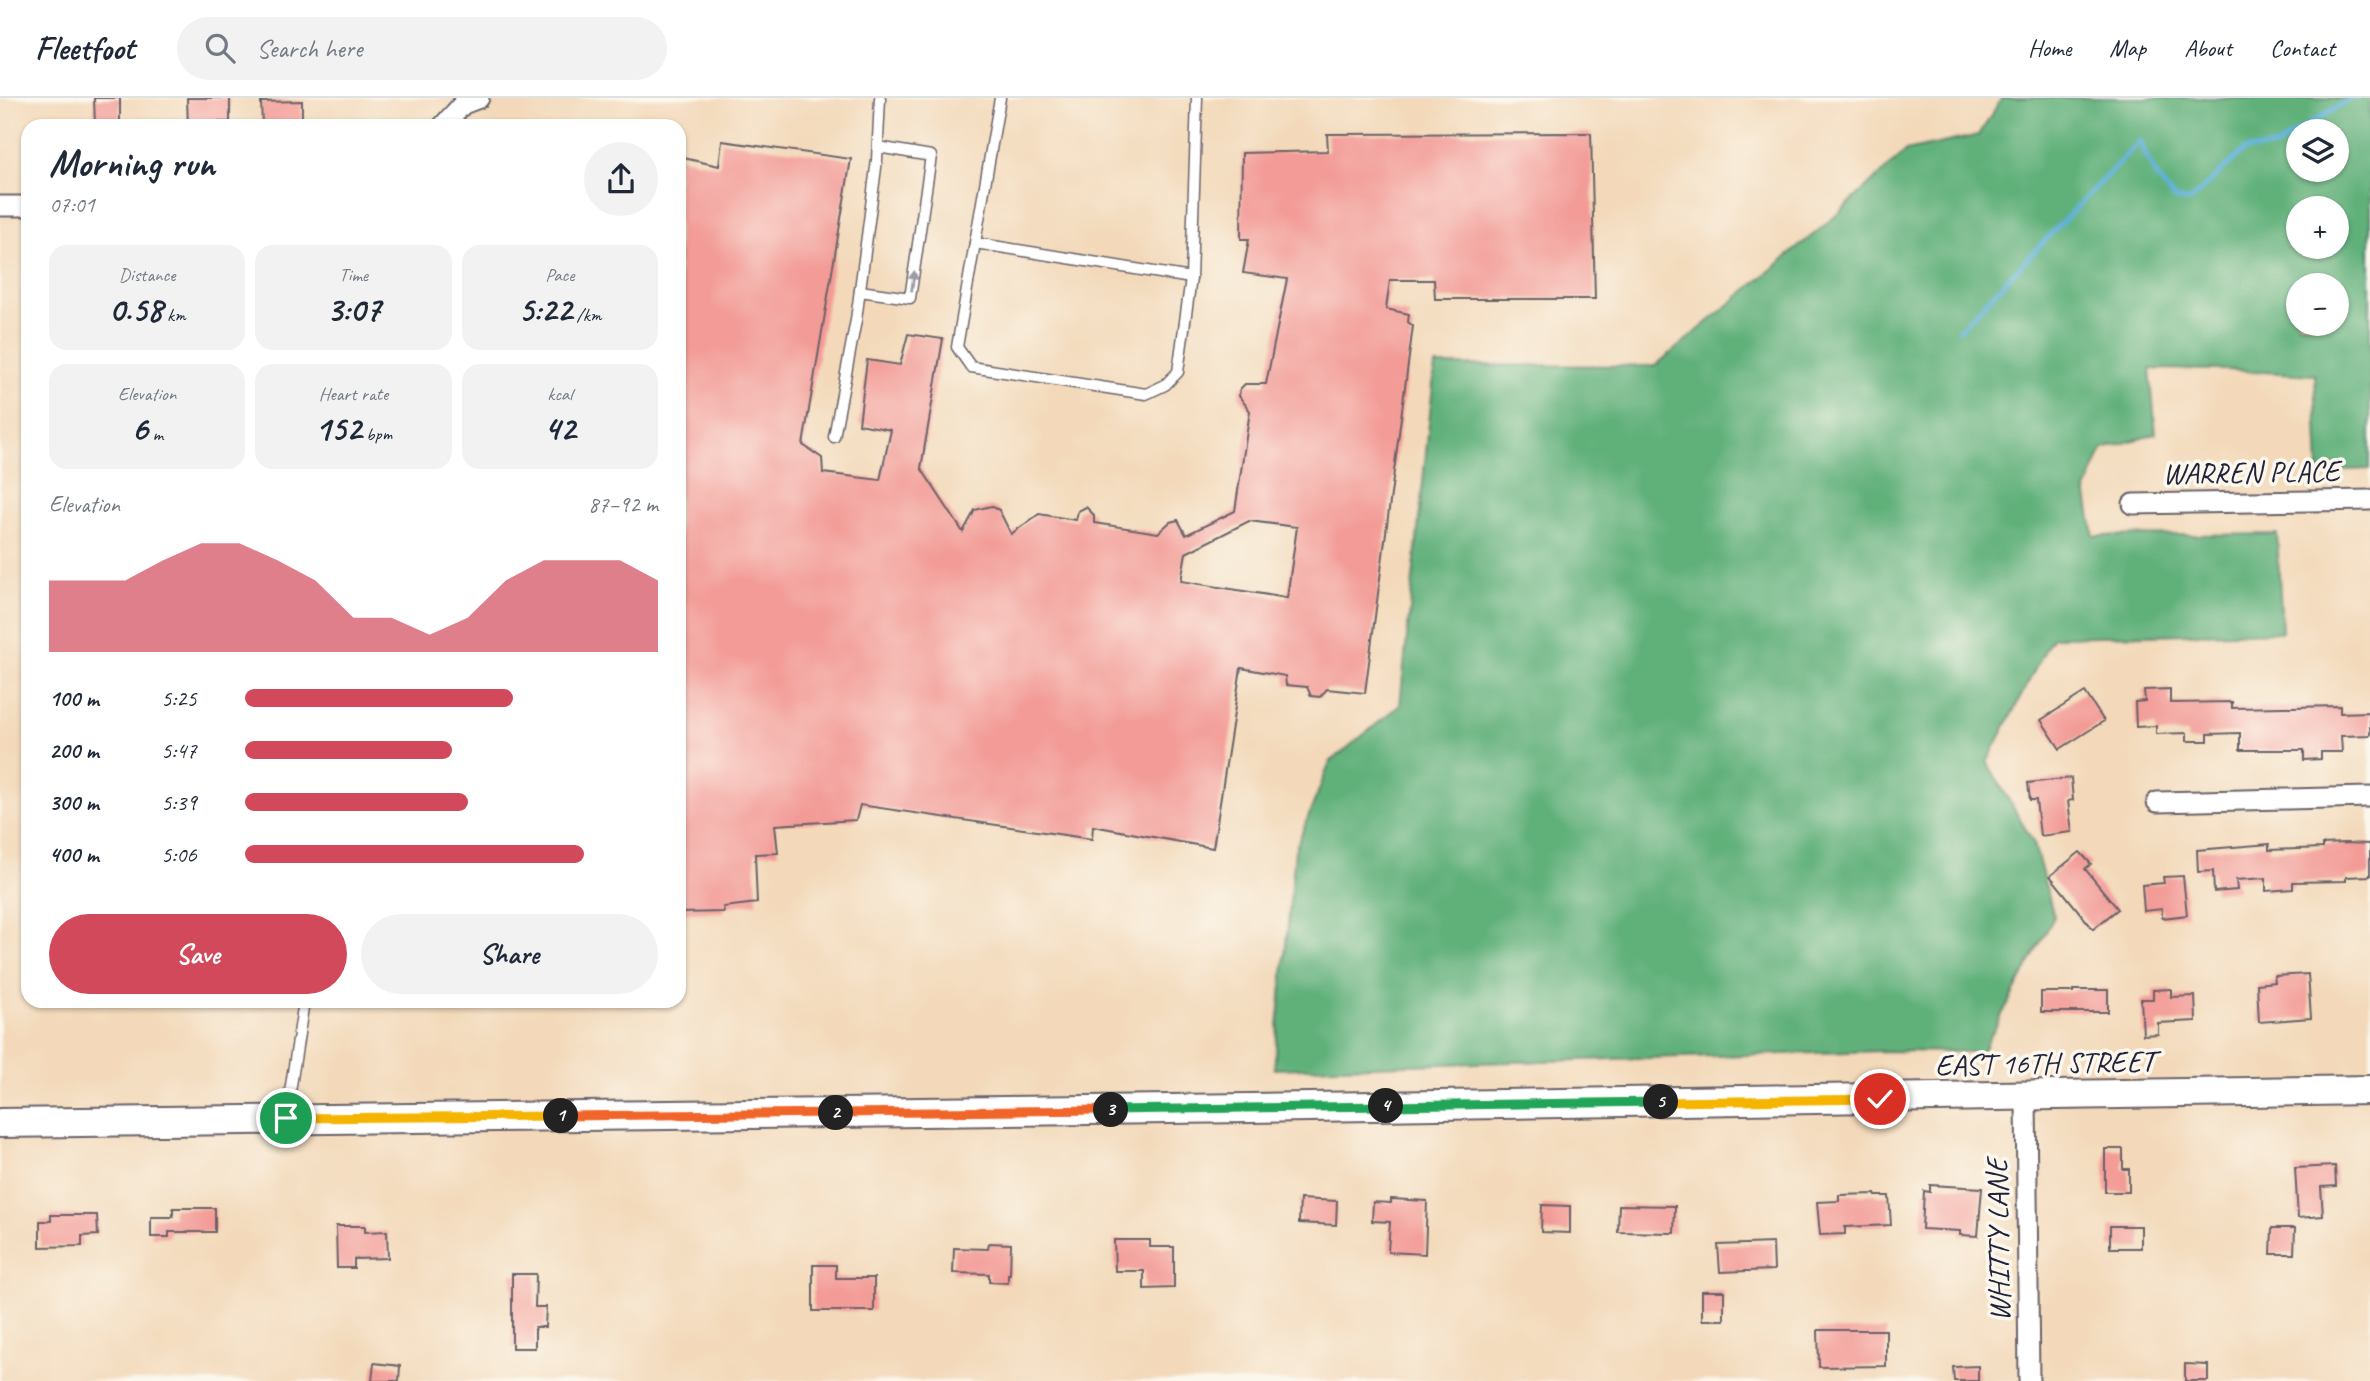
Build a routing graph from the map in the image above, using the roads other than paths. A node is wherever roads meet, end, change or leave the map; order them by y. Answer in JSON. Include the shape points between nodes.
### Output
{"nodes":[{"id":1,"x":478,"y":98,"type":"edge"},
{"id":2,"x":880,"y":98,"type":"edge"},
{"id":3,"x":1000,"y":98,"type":"edge"},
{"id":4,"x":1197,"y":98,"type":"edge"},
{"id":5,"x":449,"y":119,"type":"edge"},
{"id":6,"x":878,"y":147,"type":"junction"},
{"id":7,"x":0,"y":206,"type":"edge"},
{"id":8,"x":21,"y":206,"type":"edge"},
{"id":9,"x":975,"y":243,"type":"junction"},
{"id":10,"x":1191,"y":278,"type":"junction"},
{"id":11,"x":860,"y":291,"type":"junction"},
{"id":12,"x":834,"y":437,"type":"dead end"},
{"id":13,"x":2370,"y":500,"type":"edge"},
{"id":14,"x":2133,"y":504,"type":"dead end"},
{"id":15,"x":2370,"y":797,"type":"edge"},
{"id":16,"x":2157,"y":802,"type":"dead end"},
{"id":17,"x":303,"y":1008,"type":"edge"},
{"id":18,"x":2370,"y":1090,"type":"edge"},
{"id":19,"x":2025,"y":1097,"type":"junction"},
{"id":20,"x":286,"y":1118,"type":"junction"},
{"id":21,"x":0,"y":1123,"type":"edge"},
{"id":22,"x":2029,"y":1381,"type":"edge"}],
"edges":[{"from":1,"to":5,"type":"street","via":[[463,104]]},
{"from":2,"to":6,"type":"lane"},
{"from":3,"to":9,"type":"lane"},
{"from":4,"to":10,"type":"lane"},
{"from":6,"to":11,"type":"lane"},
{"from":11,"to":6,"type":"lane","one_way":true,"via":[[910,298],[931,156]]},
{"from":7,"to":8,"type":"street"},
{"from":9,"to":10,"type":"lane"},
{"from":9,"to":10,"type":"lane","via":[[957,347],[971,367],[1146,394],[1178,372]]},
{"from":11,"to":12,"type":"lane"},
{"from":13,"to":14,"type":"street","name":"WARREN PLACE"},
{"from":15,"to":16,"type":"street"},
{"from":17,"to":20,"type":"lane"},
{"from":18,"to":19,"type":"street","name":"EAST 16TH STREET"},
{"from":19,"to":20,"type":"street","name":"EAST 16TH STREET"},
{"from":19,"to":22,"type":"street","name":"WHITTY LANE"},
{"from":20,"to":21,"type":"street","name":"EAST 16TH STREET"}]}
